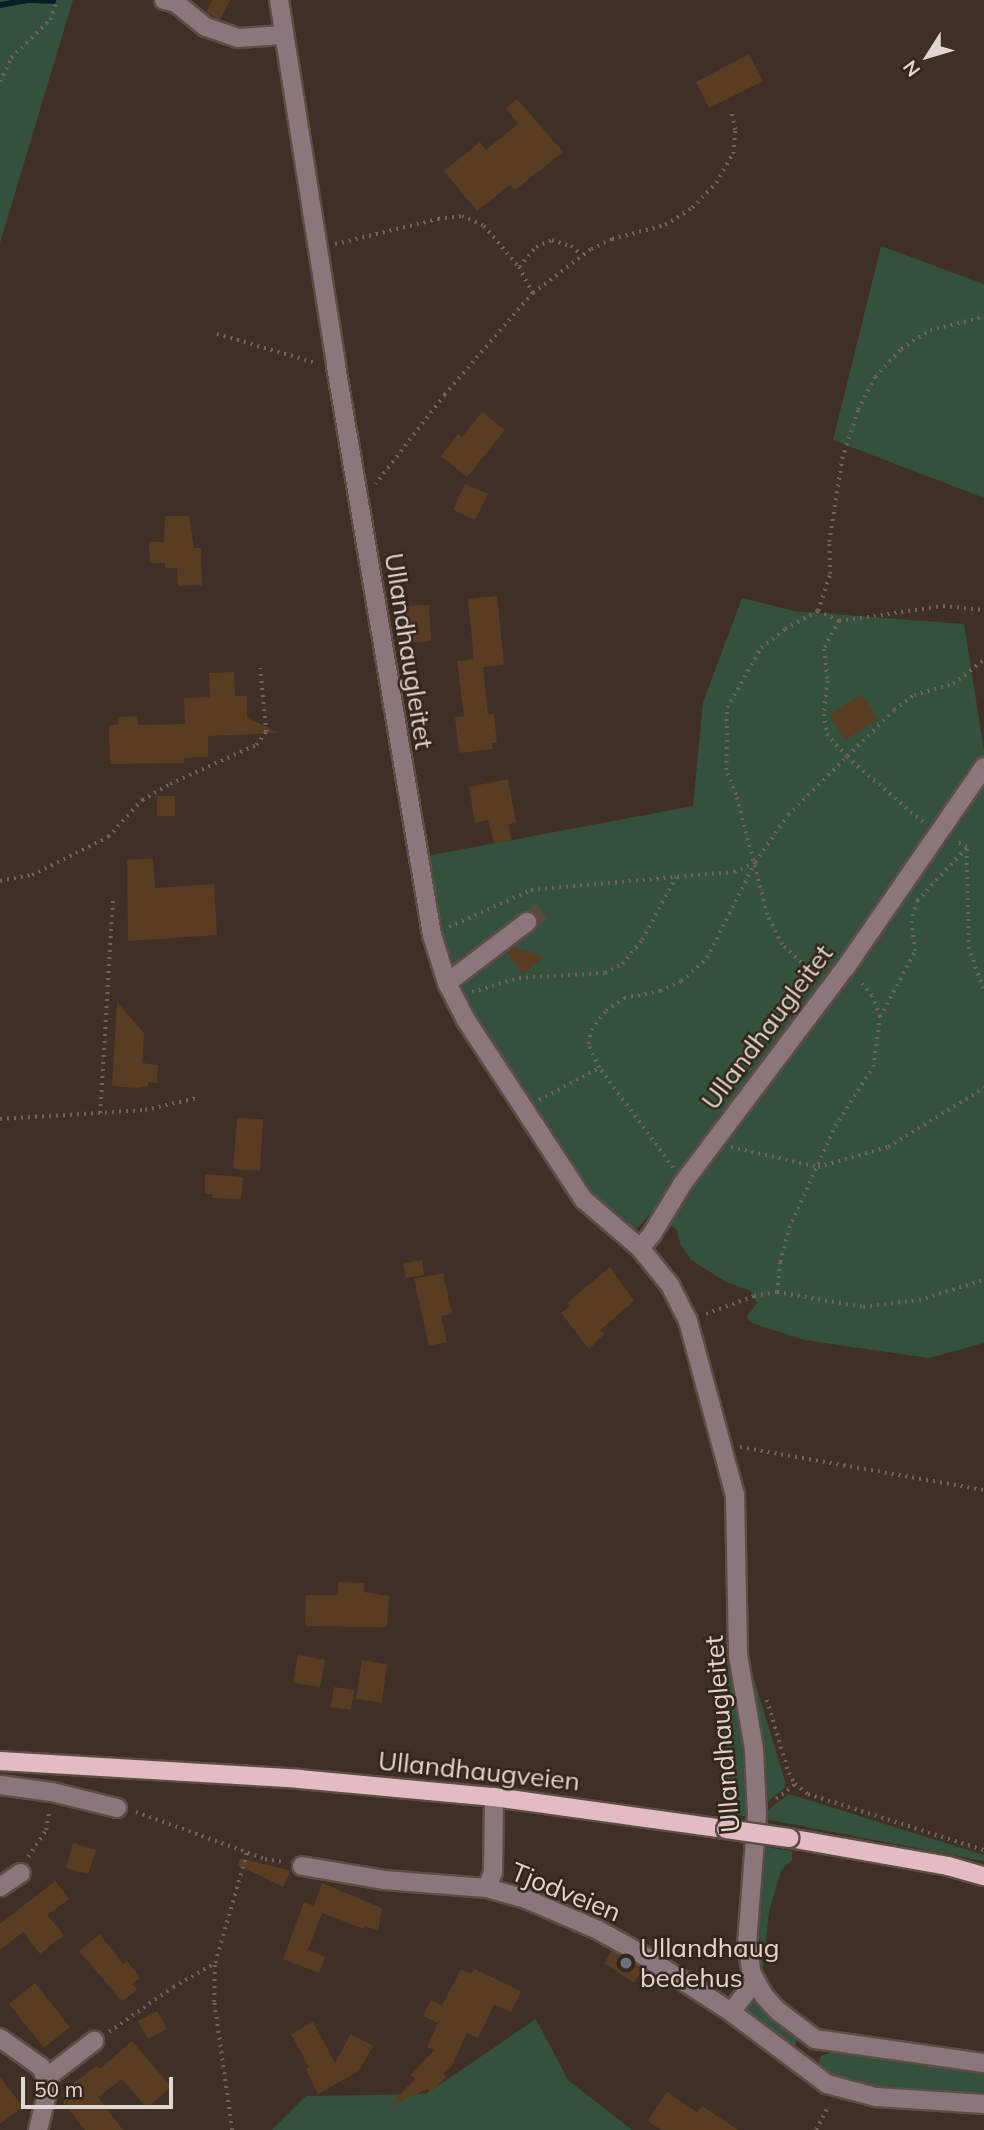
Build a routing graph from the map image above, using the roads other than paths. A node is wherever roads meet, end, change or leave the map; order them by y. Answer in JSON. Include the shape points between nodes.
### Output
{"nodes":[{"id":1,"x":164,"y":0,"type":"edge"},
{"id":2,"x":279,"y":0,"type":"edge"},
{"id":3,"x":284,"y":35,"type":"junction"},
{"id":4,"x":984,"y":767,"type":"edge"},
{"id":5,"x":527,"y":922,"type":"tunnel mouth"},
{"id":6,"x":451,"y":990,"type":"junction"},
{"id":7,"x":640,"y":1248,"type":"junction"},
{"id":8,"x":0,"y":1761,"type":"edge"},
{"id":9,"x":0,"y":1785,"type":"edge"},
{"id":10,"x":494,"y":1797,"type":"junction"},
{"id":11,"x":117,"y":1808,"type":"road end"},
{"id":12,"x":302,"y":1866,"type":"dead end"},
{"id":13,"x":948,"y":1866,"type":"junction"},
{"id":14,"x":984,"y":1869,"type":"edge"},
{"id":15,"x":21,"y":1873,"type":"road end"},
{"id":16,"x":984,"y":1876,"type":"edge"},
{"id":17,"x":0,"y":1887,"type":"edge"},
{"id":18,"x":487,"y":1888,"type":"junction"},
{"id":19,"x":755,"y":1981,"type":"junction"},
{"id":20,"x":731,"y":2012,"type":"junction"},
{"id":21,"x":0,"y":2038,"type":"edge"},
{"id":22,"x":815,"y":2039,"type":"junction"},
{"id":23,"x":94,"y":2041,"type":"road end"},
{"id":24,"x":984,"y":2063,"type":"edge"},
{"id":25,"x":801,"y":2066,"type":"junction"},
{"id":26,"x":46,"y":2078,"type":"junction"},
{"id":27,"x":984,"y":2104,"type":"edge"},
{"id":28,"x":38,"y":2130,"type":"edge"}],
"edges":[{"from":1,"to":3,"type":"street","via":[[176,3],[206,27],[239,38]]},
{"from":2,"to":3,"type":"street","name":"Ullandhaugleitet"},
{"from":3,"to":6,"type":"street","name":"Ullandhaugleitet","via":[[415,848],[432,935]]},
{"from":4,"to":7,"type":"street","name":"Ullandhaugleitet","via":[[846,967],[683,1183]]},
{"from":5,"to":6,"type":"street"},
{"from":6,"to":7,"type":"street","name":"Ullandhaugleitet","via":[[584,1200]]},
{"from":7,"to":19,"type":"street","name":"Ullandhaugleitet","via":[[670,1285],[688,1321],[737,1513],[738,1655],[754,1749],[757,1849],[747,1944]]},
{"from":8,"to":10,"type":"main road","name":"Ullandhaugveien"},
{"from":9,"to":11,"type":"street"},
{"from":10,"to":13,"type":"main road","name":"Ullandhaugveien","bridge":true,"via":[[789,1838]]},
{"from":10,"to":18,"type":"street","name":"Tjodveien","via":[[493,1872]]},
{"from":12,"to":18,"type":"street","name":"Tjodveien","via":[[384,1880]]},
{"from":13,"to":14,"type":"main road","name":"Ullandhaugveien"},
{"from":13,"to":16,"type":"main road","name":"Ullandhaugveien"},
{"from":15,"to":17,"type":"street"},
{"from":18,"to":20,"type":"street","name":"Tjodveien","via":[[526,1899],[598,1930]]},
{"from":19,"to":20,"type":"street"},
{"from":19,"to":22,"type":"street","name":"Ullandhaugleitet","via":[[778,2011]]},
{"from":20,"to":25,"type":"street","name":"Tjodveien"},
{"from":21,"to":26,"type":"street","via":[[41,2067]]},
{"from":22,"to":24,"type":"street","name":"Ullandhaugleitet"},
{"from":22,"to":25,"type":"street"},
{"from":23,"to":26,"type":"street"},
{"from":25,"to":27,"type":"street","name":"Tjodveien","via":[[827,2084],[876,2097]]},
{"from":26,"to":28,"type":"street"}]}
